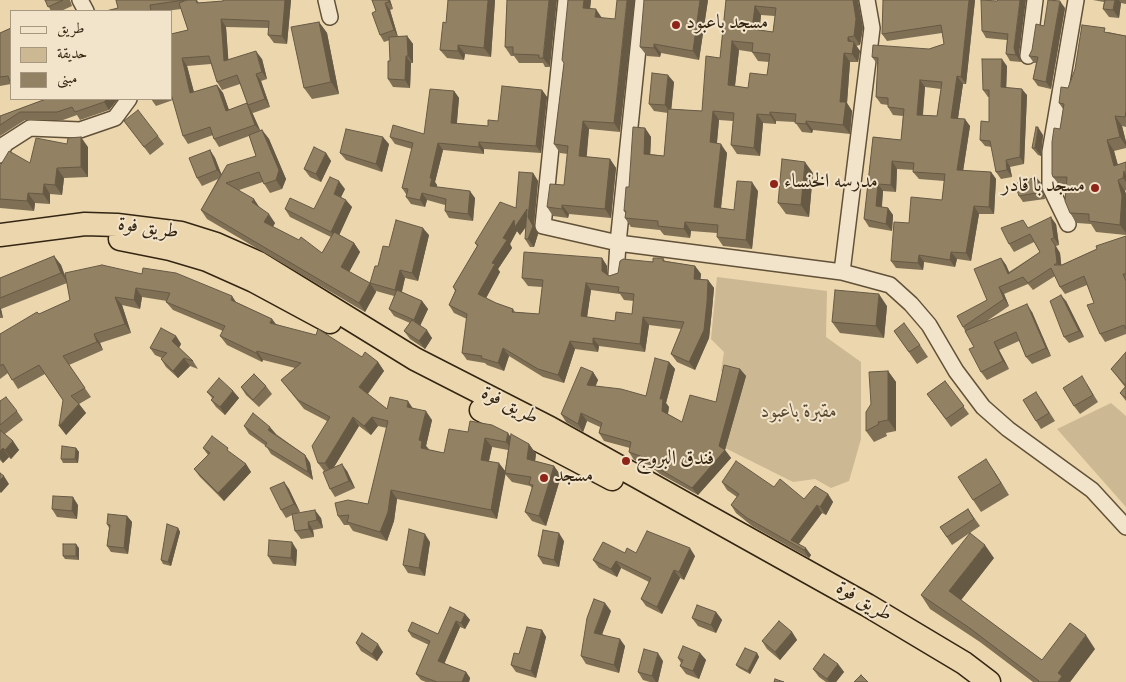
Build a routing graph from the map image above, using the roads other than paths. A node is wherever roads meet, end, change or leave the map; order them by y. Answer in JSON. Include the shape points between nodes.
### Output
{"nodes":[{"id":1,"x":326,"y":0,"type":"edge"},
{"id":2,"x":566,"y":0,"type":"edge"},
{"id":3,"x":643,"y":0,"type":"edge"},
{"id":4,"x":867,"y":0,"type":"edge"},
{"id":5,"x":1034,"y":0,"type":"edge"},
{"id":6,"x":1076,"y":0,"type":"edge"},
{"id":7,"x":330,"y":17,"type":"dead end"},
{"id":8,"x":1028,"y":56,"type":"edge"},
{"id":9,"x":128,"y":100,"type":"edge"},
{"id":10,"x":0,"y":155,"type":"edge"},
{"id":11,"x":1068,"y":224,"type":"dead end"},
{"id":12,"x":0,"y":235,"type":"edge"},
{"id":13,"x":618,"y":242,"type":"junction"},
{"id":14,"x":0,"y":250,"type":"edge"},
{"id":15,"x":257,"y":272,"type":"junction"},
{"id":16,"x":842,"y":272,"type":"junction"},
{"id":17,"x":616,"y":275,"type":"edge"},
{"id":18,"x":1126,"y":527,"type":"edge"},
{"id":19,"x":963,"y":682,"type":"edge"},
{"id":20,"x":989,"y":682,"type":"edge"}],
"edges":[{"from":1,"to":7,"type":"street"},
{"from":2,"to":13,"type":"street","via":[[543,226]]},
{"from":3,"to":13,"type":"street"},
{"from":4,"to":16,"type":"street","via":[[872,28]]},
{"from":5,"to":8,"type":"street"},
{"from":6,"to":11,"type":"street","via":[[1050,152],[1050,187]]},
{"from":9,"to":10,"type":"street","via":[[115,118],[80,130],[30,128],[6,144]]},
{"from":12,"to":15,"type":"highway","name":"طريق فوة","via":[[85,224],[181,233],[216,244]]},
{"from":13,"to":16,"type":"street"},
{"from":13,"to":17,"type":"street"},
{"from":14,"to":15,"type":"highway","name":"طريق فوة","via":[[81,237],[117,239]]},
{"from":15,"to":19,"type":"highway","name":"طريق فوة","via":[[416,374],[791,575],[865,618]]},
{"from":15,"to":20,"type":"highway","name":"طريق فوة","via":[[415,359],[550,428],[867,605],[964,663]]},
{"from":16,"to":18,"type":"street","via":[[890,285],[929,325],[956,371],[983,407],[1092,490]]}]}
